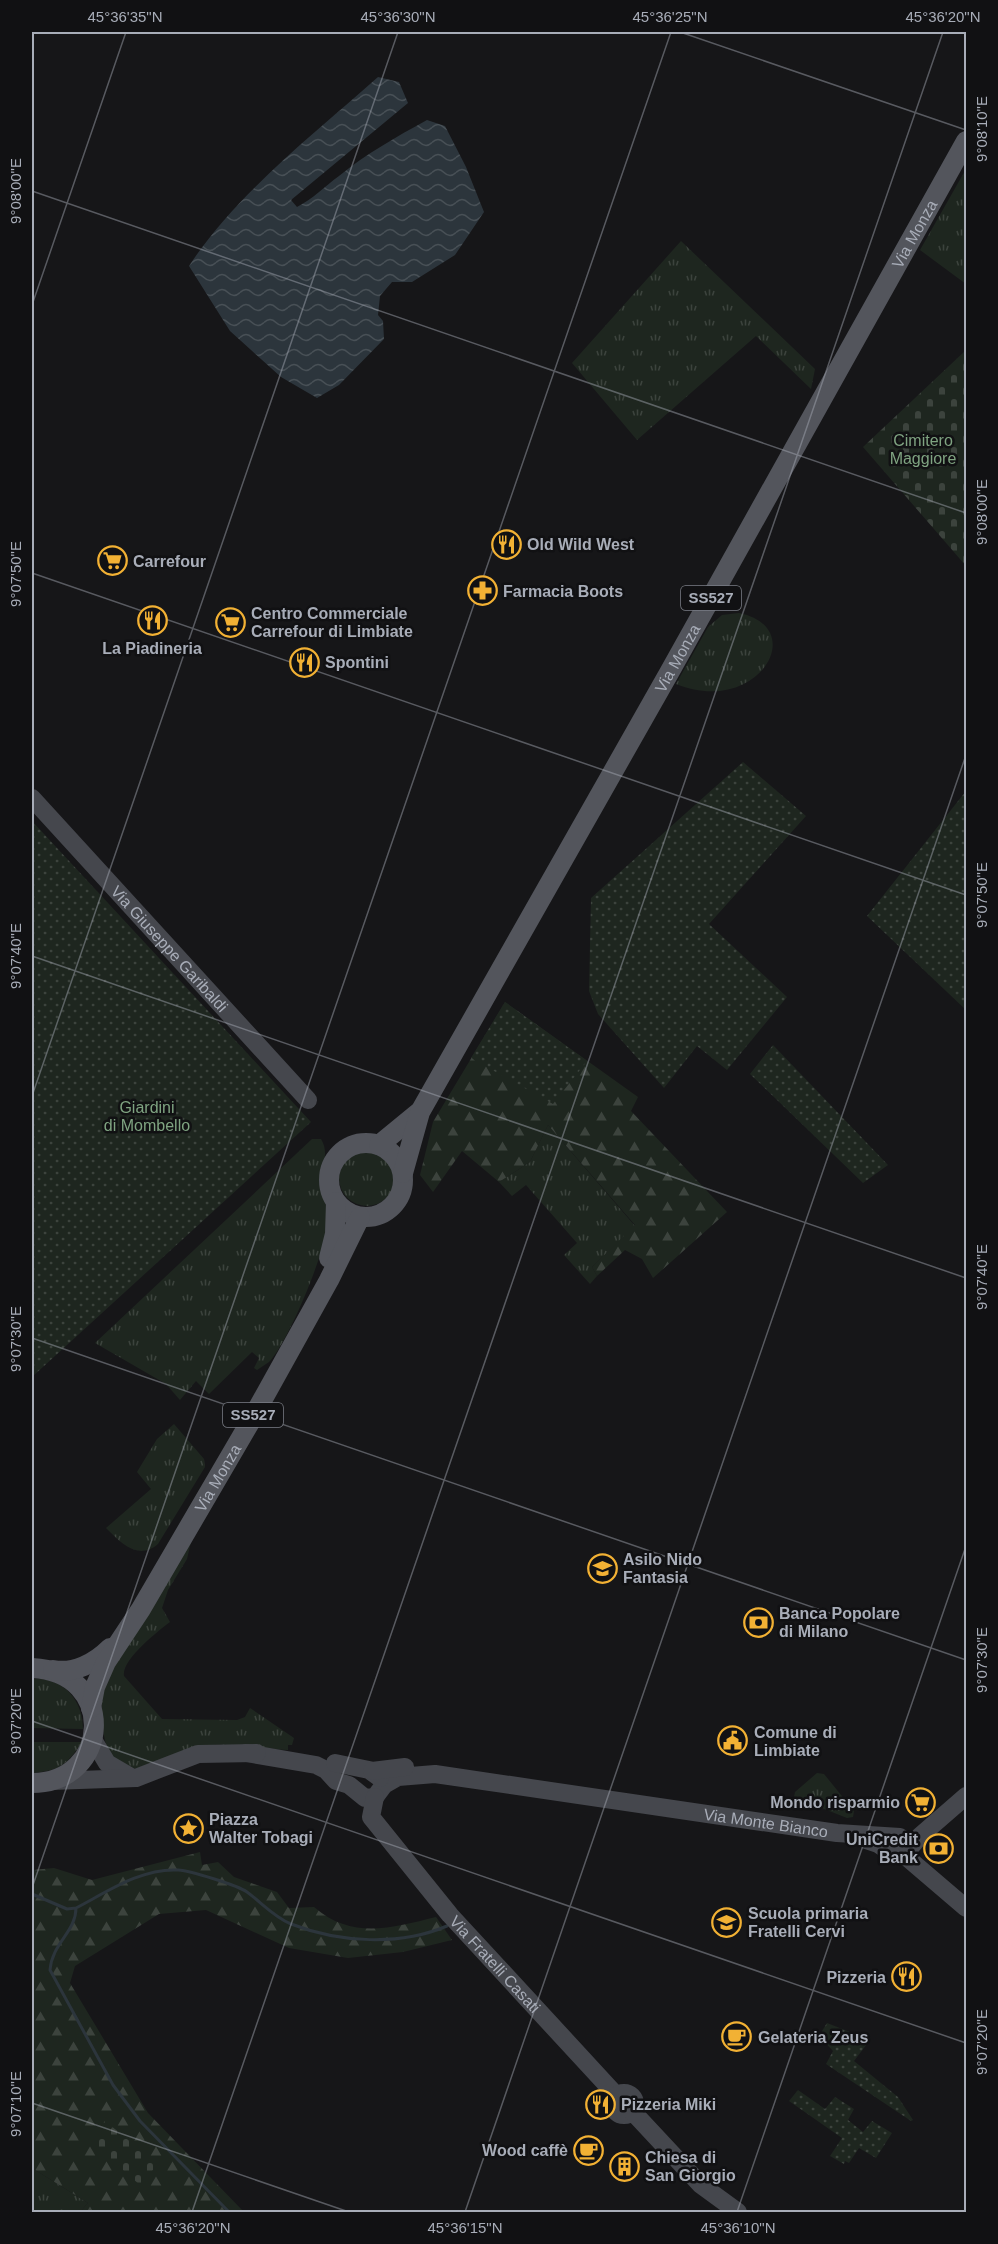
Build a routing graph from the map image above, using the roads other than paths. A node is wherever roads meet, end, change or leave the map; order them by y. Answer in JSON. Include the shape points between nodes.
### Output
{"nodes":[{"id":1,"x":966,"y":141,"type":"edge"},
{"id":2,"x":32,"y":798,"type":"edge"},
{"id":3,"x":308,"y":1100,"type":"dead end"},
{"id":4,"x":420,"y":1112,"type":"junction"},
{"id":5,"x":379,"y":1145,"type":"junction"},
{"id":6,"x":403,"y":1173,"type":"junction"},
{"id":7,"x":336,"y":1202,"type":"junction"},
{"id":8,"x":360,"y":1217,"type":"junction"},
{"id":9,"x":306,"y":1319,"type":"junction"},
{"id":10,"x":123,"y":1633,"type":"junction"},
{"id":11,"x":39,"y":1669,"type":"edge"},
{"id":12,"x":91,"y":1708,"type":"junction"},
{"id":13,"x":92,"y":1738,"type":"junction"},
{"id":14,"x":333,"y":1768,"type":"junction"},
{"id":15,"x":372,"y":1771,"type":"junction"},
{"id":16,"x":435,"y":1774,"type":"junction"},
{"id":17,"x":136,"y":1778,"type":"junction"},
{"id":18,"x":41,"y":1782,"type":"edge"},
{"id":19,"x":966,"y":1785,"type":"edge"},
{"id":20,"x":372,"y":1794,"type":"junction"},
{"id":21,"x":966,"y":1796,"type":"edge"},
{"id":22,"x":899,"y":1849,"type":"junction"},
{"id":23,"x":966,"y":1908,"type":"edge"},
{"id":24,"x":738,"y":2212,"type":"edge"}],
"edges":[{"from":1,"to":4,"type":"main road","name":"Via Monza","number":"SS527"},
{"from":2,"to":3,"type":"street","name":"Via Giuseppe Garibaldi"},
{"from":4,"to":5,"type":"main road","name":"Via Monza","number":"SS527"},
{"from":4,"to":6,"type":"main road","name":"Via Monza","number":"SS527"},
{"from":5,"to":6,"type":"main road","via":[[396,1158]]},
{"from":5,"to":7,"type":"main road","via":[[358,1144],[339,1155],[329,1183]]},
{"from":6,"to":8,"type":"main road","via":[[401,1192],[392,1207],[377,1216]]},
{"from":7,"to":8,"type":"main road"},
{"from":7,"to":9,"type":"main road","name":"Via Monza","number":"SS527","via":[[332,1250]]},
{"from":8,"to":9,"type":"main road","name":"Via Monza","number":"SS527"},
{"from":9,"to":10,"type":"main road","name":"Via Monza","number":"SS527","via":[[195,1518]]},
{"from":10,"to":11,"type":"main road","name":"Via Monza","number":"SS527","via":[[100,1657],[76,1670]]},
{"from":10,"to":12,"type":"main road","name":"Via Monza","number":"SS527","via":[[100,1673]]},
{"from":11,"to":12,"type":"main road","number":"SS527","via":[[74,1681]]},
{"from":12,"to":13,"type":"main road","number":"SS527"},
{"from":13,"to":17,"type":"street","via":[[107,1763]]},
{"from":13,"to":18,"type":"main road","number":"SS527","via":[[74,1770]]},
{"from":14,"to":15,"type":"street","name":"Via Monte Bianco"},
{"from":14,"to":17,"type":"street","via":[[325,1757],[301,1754],[198,1754]]},
{"from":14,"to":20,"type":"street","via":[[336,1780]]},
{"from":15,"to":16,"type":"street","name":"Via Monte Bianco","via":[[409,1767]]},
{"from":15,"to":20,"type":"street","name":"Via Fratelli Casati","via":[[382,1780]]},
{"from":16,"to":20,"type":"street","name":"Via Monte Bianco","via":[[398,1777]]},
{"from":16,"to":22,"type":"street","name":"Via Monte Bianco","via":[[572,1796],[612,1808],[669,1816],[696,1813],[837,1833]]},
{"from":17,"to":18,"type":"street"},
{"from":19,"to":22,"type":"street","via":[[913,1829]]},
{"from":20,"to":24,"type":"street","name":"Via Fratelli Casati","via":[[367,1818],[450,1915],[616,2095],[623,2092],[633,2097],[632,2110],[701,2185]]},
{"from":21,"to":22,"type":"street"},
{"from":22,"to":23,"type":"street"}]}
